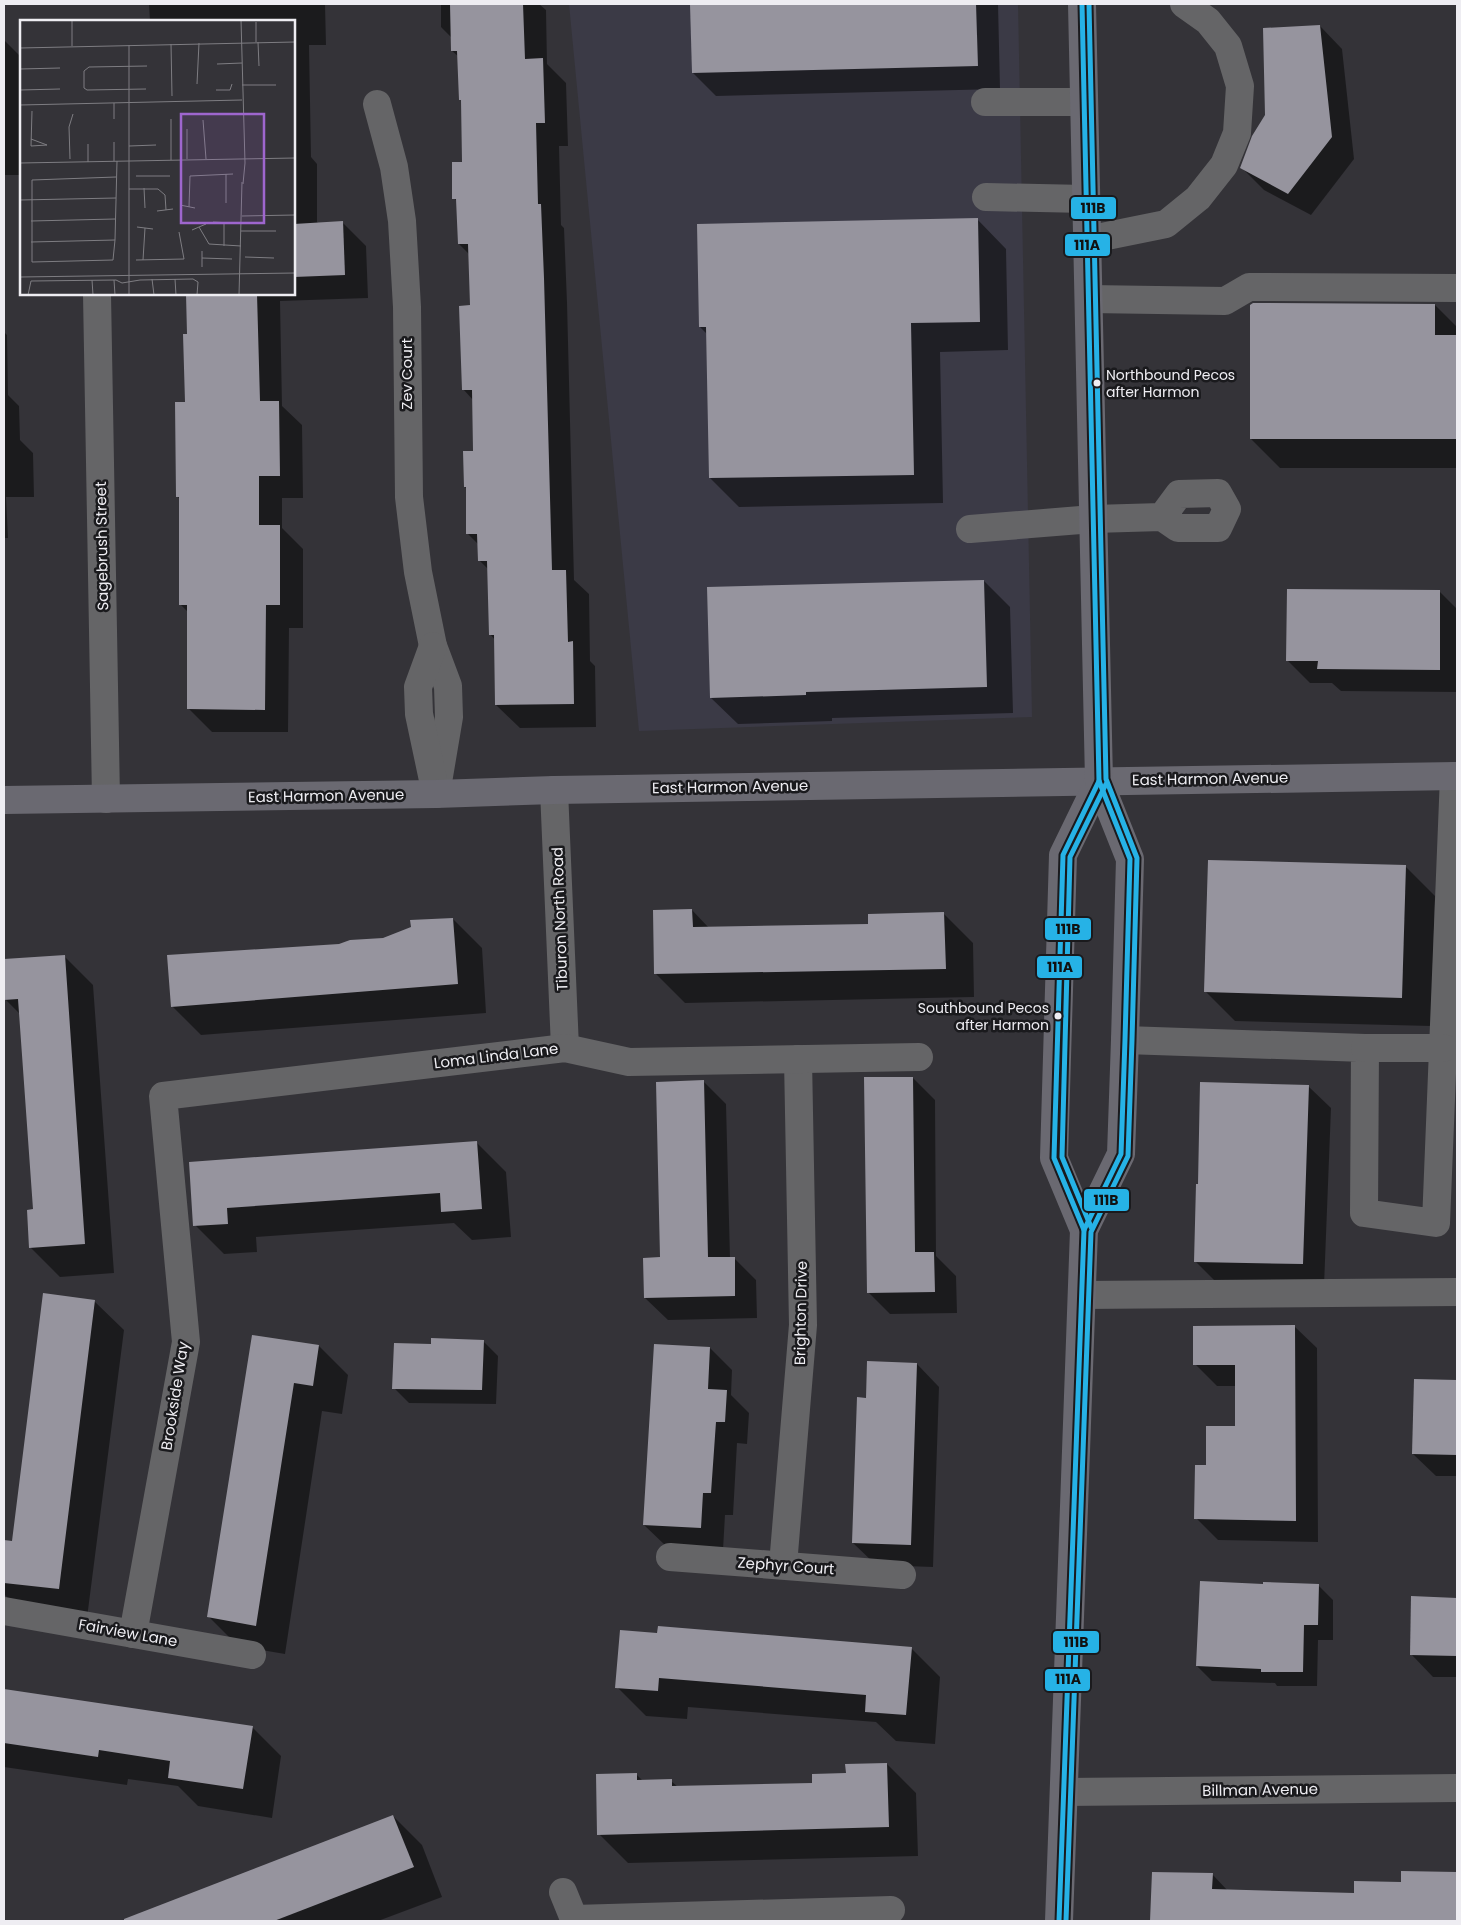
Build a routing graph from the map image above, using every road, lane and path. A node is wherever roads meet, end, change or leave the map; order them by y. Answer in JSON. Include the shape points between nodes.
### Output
{"nodes":[{"id":1,"x":1082,"y":4,"type":"edge"},
{"id":2,"x":1184,"y":4,"type":"edge"},
{"id":3,"x":985,"y":102,"type":"dead end"},
{"id":4,"x":1084,"y":102,"type":"junction"},
{"id":5,"x":377,"y":104,"type":"dead end"},
{"id":6,"x":986,"y":197,"type":"dead end"},
{"id":7,"x":1086,"y":199,"type":"junction"},
{"id":8,"x":1087,"y":240,"type":"junction"},
{"id":9,"x":1457,"y":288,"type":"edge"},
{"id":10,"x":97,"y":295,"type":"edge"},
{"id":11,"x":1088,"y":299,"type":"junction"},
{"id":12,"x":1162,"y":517,"type":"dead end"},
{"id":13,"x":1093,"y":519,"type":"junction"},
{"id":14,"x":970,"y":529,"type":"dead end"},
{"id":15,"x":1456,"y":776,"type":"edge"},
{"id":16,"x":1098,"y":781,"type":"junction"},
{"id":17,"x":554,"y":790,"type":"junction"},
{"id":18,"x":436,"y":794,"type":"junction"},
{"id":19,"x":106,"y":799,"type":"junction"},
{"id":20,"x":4,"y":800,"type":"edge"},
{"id":21,"x":1125,"y":1040,"type":"junction"},
{"id":22,"x":565,"y":1048,"type":"junction"},
{"id":23,"x":1365,"y":1048,"type":"junction"},
{"id":24,"x":1443,"y":1048,"type":"junction"},
{"id":25,"x":919,"y":1057,"type":"dead end"},
{"id":26,"x":798,"y":1059,"type":"junction"},
{"id":27,"x":163,"y":1096,"type":"joint"},
{"id":28,"x":1084,"y":1230,"type":"junction"},
{"id":29,"x":1457,"y":1292,"type":"edge"},
{"id":30,"x":1082,"y":1295,"type":"junction"},
{"id":31,"x":670,"y":1557,"type":"dead end"},
{"id":32,"x":783,"y":1565,"type":"junction"},
{"id":33,"x":902,"y":1575,"type":"dead end"},
{"id":34,"x":4,"y":1611,"type":"edge"},
{"id":35,"x":133,"y":1634,"type":"junction"},
{"id":36,"x":252,"y":1655,"type":"dead end"},
{"id":37,"x":1457,"y":1788,"type":"edge"},
{"id":38,"x":1064,"y":1792,"type":"junction"},
{"id":39,"x":564,"y":1892,"type":"dead end"},
{"id":40,"x":891,"y":1910,"type":"dead end"},
{"id":41,"x":747,"y":1918,"type":"edge"},
{"id":42,"x":1059,"y":1921,"type":"edge"}],
"edges":[{"from":1,"to":4,"type":"main road"},
{"from":2,"to":8,"type":"street","via":[[1208,21],[1228,46],[1240,86],[1237,133],[1224,165],[1198,198],[1166,224]]},
{"from":3,"to":4,"type":"street"},
{"from":4,"to":7,"type":"main road"},
{"from":5,"to":18,"type":"street","name":"Zev Court","via":[[394,167],[402,221],[407,307],[409,497],[418,572],[433,646],[418,686],[418,714]]},
{"from":6,"to":7,"type":"street"},
{"from":7,"to":8,"type":"main road"},
{"from":8,"to":11,"type":"main road"},
{"from":9,"to":11,"type":"street","via":[[1249,287],[1225,301]]},
{"from":10,"to":19,"type":"street","name":"Sagebrush Street"},
{"from":11,"to":13,"type":"main road"},
{"from":12,"to":13,"type":"street"},
{"from":13,"to":14,"type":"street"},
{"from":13,"to":16,"type":"main road"},
{"from":15,"to":16,"type":"main road","name":"East Harmon Avenue"},
{"from":15,"to":24,"type":"street"},
{"from":16,"to":17,"type":"main road","name":"East Harmon Avenue"},
{"from":16,"to":21,"type":"main road","via":[[1130,859]]},
{"from":16,"to":28,"type":"main road","via":[[1063,855],[1062,865],[1054,1158]]},
{"from":17,"to":18,"type":"main road","name":"East Harmon Avenue"},
{"from":17,"to":22,"type":"street","name":"Tiburon North Road"},
{"from":18,"to":19,"type":"main road","name":"East Harmon Avenue"},
{"from":19,"to":20,"type":"main road","name":"East Harmon Avenue"},
{"from":21,"to":23,"type":"street"},
{"from":21,"to":28,"type":"main road","via":[[1121,1154]]},
{"from":22,"to":26,"type":"street","name":"Loma Linda Lane","via":[[629,1062]]},
{"from":22,"to":27,"type":"street","name":"Loma Linda Lane"},
{"from":23,"to":24,"type":"street"},
{"from":23,"to":24,"type":"street","via":[[1364,1213],[1436,1223]]},
{"from":25,"to":26,"type":"street","name":"Loma Linda Lane"},
{"from":26,"to":32,"type":"street","name":"Brighton Drive","via":[[803,1326]]},
{"from":27,"to":35,"type":"street","name":"Brookside Way","via":[[186,1342]]},
{"from":28,"to":30,"type":"main road"},
{"from":29,"to":30,"type":"street"},
{"from":30,"to":38,"type":"main road"},
{"from":31,"to":32,"type":"street","name":"Zephyr Court"},
{"from":32,"to":33,"type":"street","name":"Zephyr Court"},
{"from":34,"to":35,"type":"street","name":"Fairview Lane"},
{"from":35,"to":36,"type":"street","name":"Fairview Lane"},
{"from":37,"to":38,"type":"street","name":"Billman Avenue"},
{"from":38,"to":42,"type":"main road"},
{"from":39,"to":41,"type":"street","via":[[574,1919]]},
{"from":40,"to":41,"type":"street"}]}
